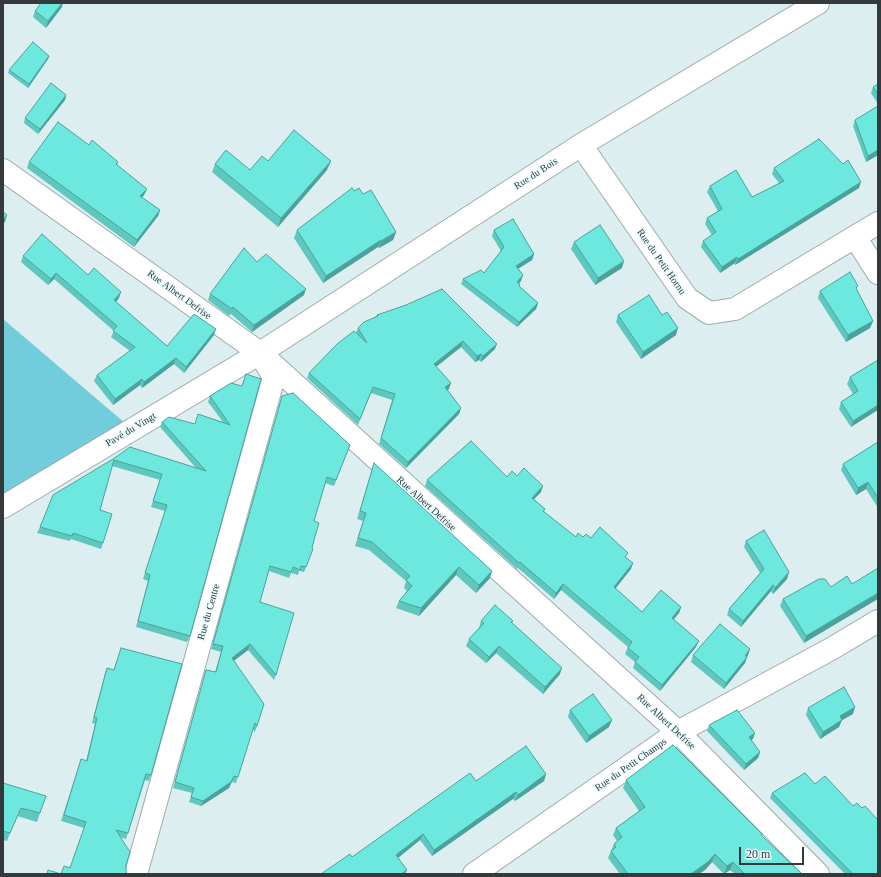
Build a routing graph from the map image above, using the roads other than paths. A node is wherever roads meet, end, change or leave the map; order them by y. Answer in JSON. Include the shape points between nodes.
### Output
{"nodes":[{"id":1,"x":818,"y":3,"type":"edge"},
{"id":2,"x":581,"y":145,"type":"junction"},
{"id":3,"x":3,"y":170,"type":"edge"},
{"id":4,"x":878,"y":223,"type":"edge"},
{"id":5,"x":855,"y":237,"type":"junction"},
{"id":6,"x":878,"y":273,"type":"edge"},
{"id":7,"x":260,"y":353,"type":"junction"},
{"id":8,"x":3,"y":507,"type":"edge"},
{"id":9,"x":878,"y":621,"type":"edge"},
{"id":10,"x":678,"y":732,"type":"junction"},
{"id":11,"x":136,"y":874,"type":"edge"},
{"id":12,"x":474,"y":874,"type":"edge"},
{"id":13,"x":818,"y":874,"type":"edge"}],
"edges":[{"from":1,"to":2,"type":"street","name":"Rue du Bois"},
{"from":2,"to":5,"type":"street","name":"Rue du Petit Hornu","via":[[687,298],[708,313],[735,309]]},
{"from":2,"to":7,"type":"street","name":"Rue du Bois"},
{"from":3,"to":7,"type":"street","name":"Rue Albert Defrise"},
{"from":4,"to":5,"type":"street","name":"Rue du Petit Hornu"},
{"from":5,"to":6,"type":"street"},
{"from":7,"to":8,"type":"street","name":"Pavé du Vingt"},
{"from":7,"to":10,"type":"street","name":"Rue Albert Defrise"},
{"from":7,"to":11,"type":"street","name":"Rue du Centre","via":[[274,377]]},
{"from":9,"to":10,"type":"street","name":"Rue du Petit Champs"},
{"from":10,"to":12,"type":"street","name":"Rue du Petit Champs"},
{"from":10,"to":13,"type":"street","name":"Rue Albert Defrise"}]}
